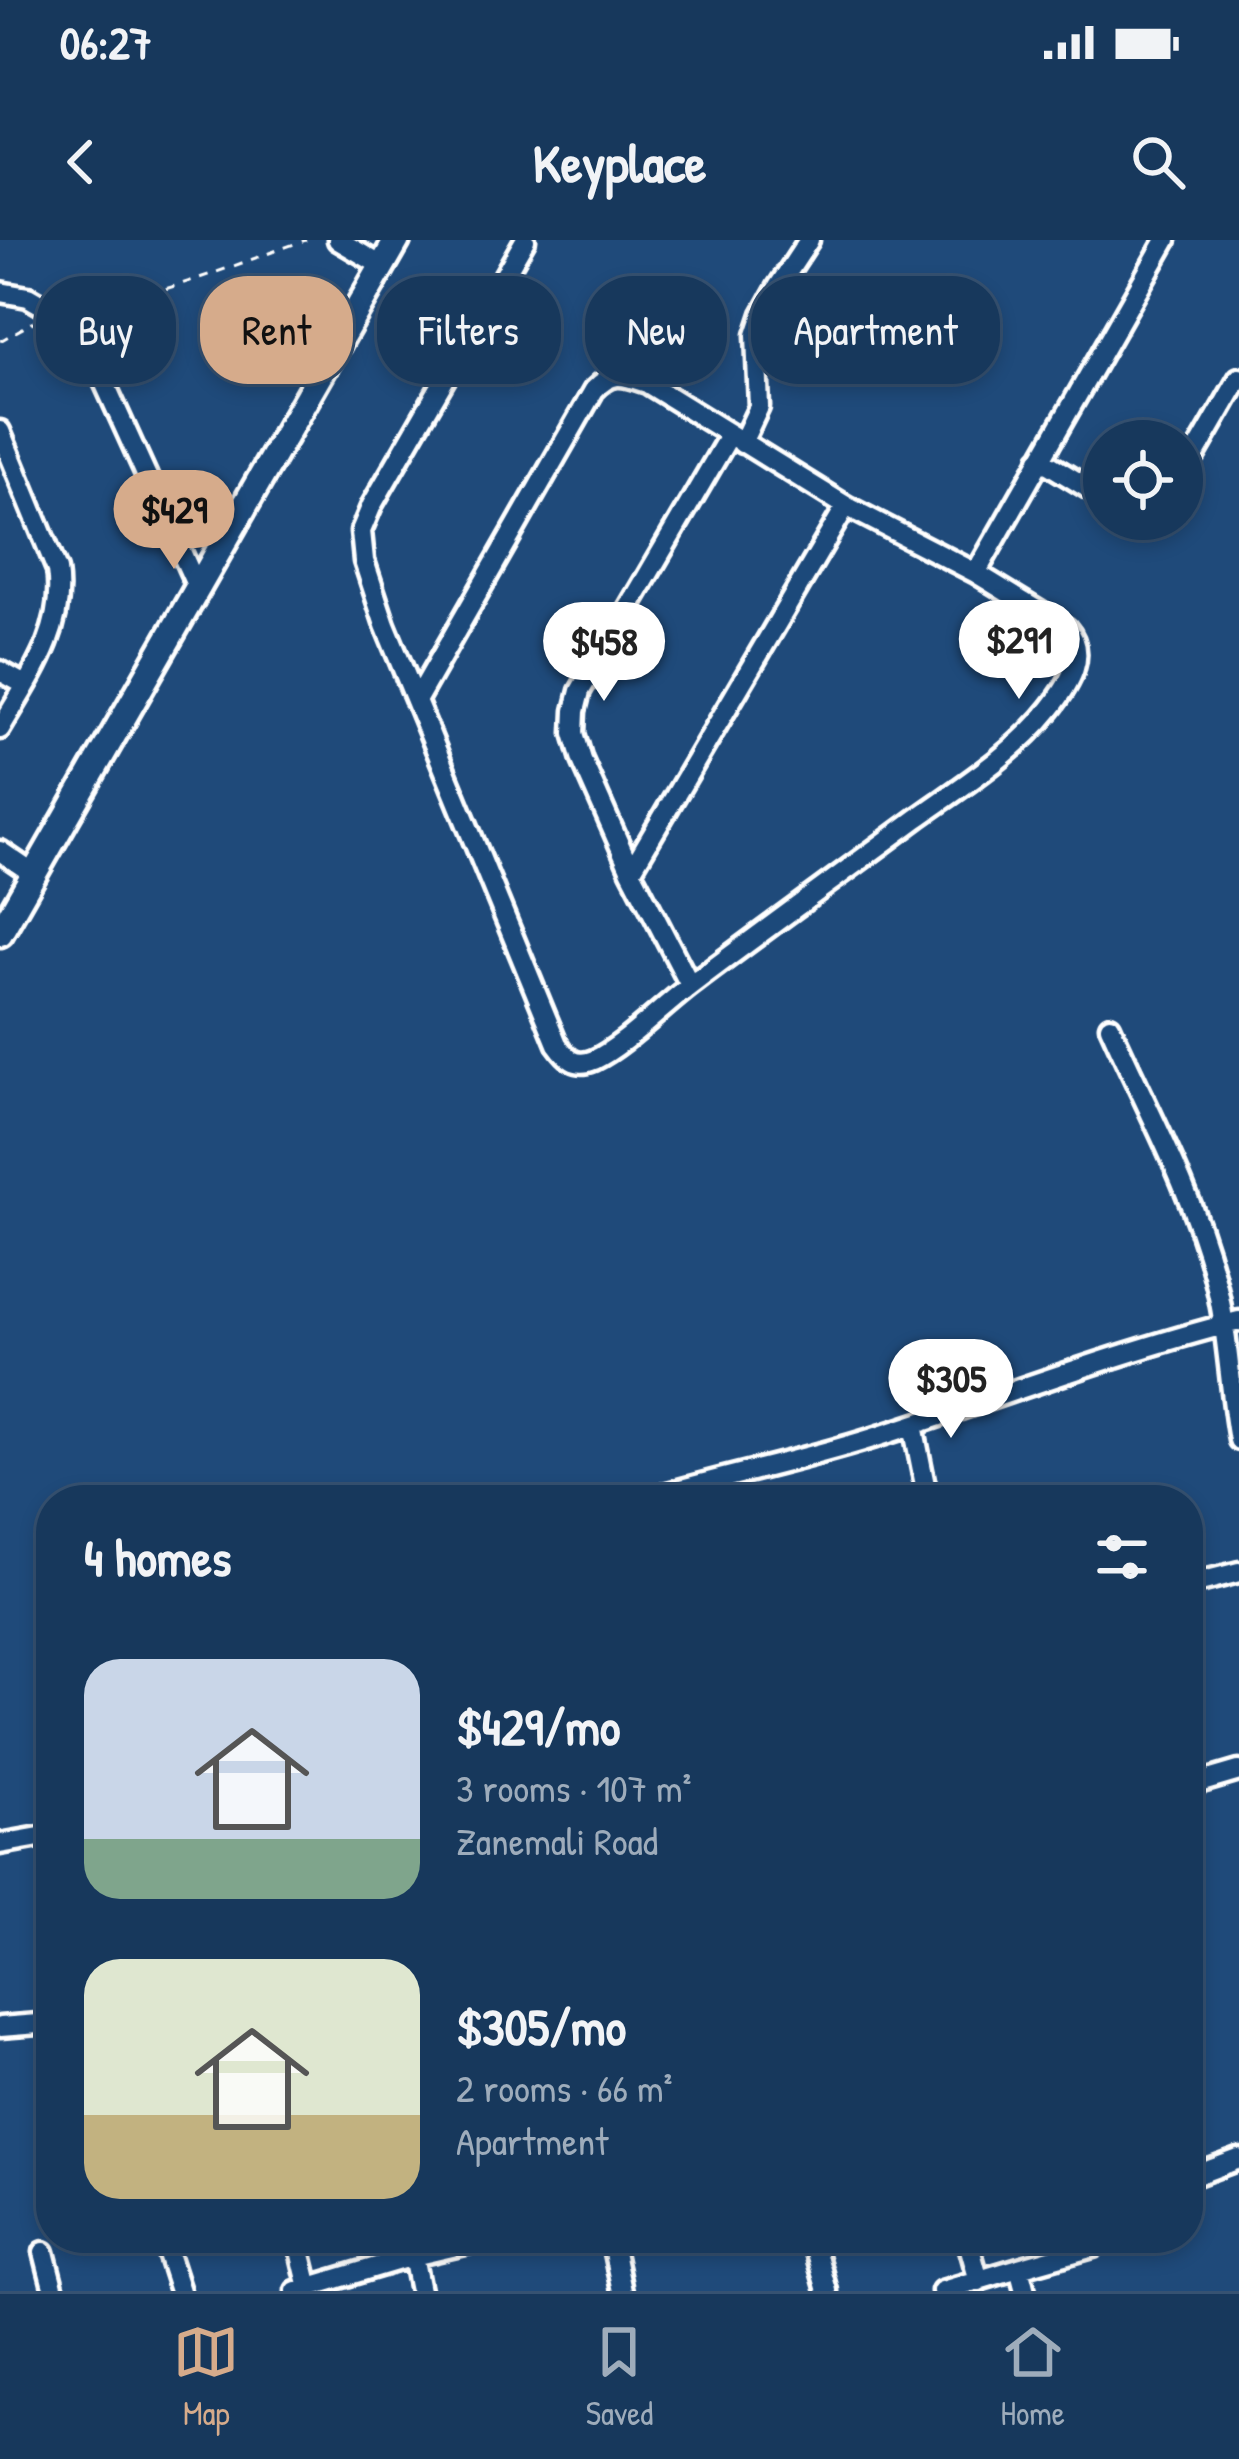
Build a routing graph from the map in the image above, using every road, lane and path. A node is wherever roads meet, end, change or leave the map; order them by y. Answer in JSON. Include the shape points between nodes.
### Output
{"nodes":[{"id":1,"x":306,"y":240,"type":"edge"},
{"id":2,"x":338,"y":240,"type":"edge"},
{"id":3,"x":397,"y":240,"type":"edge"},
{"id":4,"x":525,"y":240,"type":"edge"},
{"id":5,"x":809,"y":240,"type":"edge"},
{"id":6,"x":1166,"y":240,"type":"edge"},
{"id":7,"x":382,"y":266,"type":"junction"},
{"id":8,"x":176,"y":286,"type":"edge"},
{"id":9,"x":0,"y":292,"type":"edge"},
{"id":10,"x":36,"y":302,"type":"edge"},
{"id":11,"x":36,"y":320,"type":"edge"},
{"id":12,"x":0,"y":341,"type":"edge"},
{"id":13,"x":1239,"y":378,"type":"edge"},
{"id":14,"x":105,"y":384,"type":"edge"},
{"id":15,"x":0,"y":431,"type":"edge"},
{"id":16,"x":736,"y":439,"type":"junction"},
{"id":17,"x":1203,"y":441,"type":"edge"},
{"id":18,"x":1040,"y":459,"type":"junction"},
{"id":19,"x":1083,"y":485,"type":"edge"},
{"id":20,"x":846,"y":506,"type":"junction"},
{"id":21,"x":976,"y":573,"type":"junction"},
{"id":22,"x":198,"y":589,"type":"junction"},
{"id":23,"x":0,"y":670,"type":"edge"},
{"id":24,"x":25,"y":685,"type":"junction"},
{"id":25,"x":416,"y":701,"type":"junction"},
{"id":26,"x":0,"y":729,"type":"edge"},
{"id":27,"x":0,"y":851,"type":"edge"},
{"id":28,"x":631,"y":871,"type":"junction"},
{"id":29,"x":35,"y":874,"type":"junction"},
{"id":30,"x":0,"y":933,"type":"edge"},
{"id":31,"x":690,"y":985,"type":"junction"},
{"id":32,"x":1110,"y":1026,"type":"dead end"},
{"id":33,"x":1232,"y":1323,"type":"edge"},
{"id":34,"x":913,"y":1425,"type":"junction"},
{"id":35,"x":1239,"y":1440,"type":"edge"},
{"id":36,"x":703,"y":1485,"type":"edge"},
{"id":37,"x":925,"y":1485,"type":"edge"},
{"id":38,"x":1239,"y":1573,"type":"edge"},
{"id":39,"x":1203,"y":1581,"type":"edge"},
{"id":40,"x":1239,"y":1771,"type":"edge"},
{"id":41,"x":1203,"y":1782,"type":"edge"},
{"id":42,"x":36,"y":1837,"type":"edge"},
{"id":43,"x":0,"y":1844,"type":"edge"},
{"id":44,"x":36,"y":2024,"type":"edge"},
{"id":45,"x":0,"y":2027,"type":"edge"},
{"id":46,"x":1239,"y":2159,"type":"edge"},
{"id":47,"x":1203,"y":2172,"type":"edge"},
{"id":48,"x":44,"y":2253,"type":"edge"},
{"id":49,"x":168,"y":2253,"type":"edge"},
{"id":50,"x":298,"y":2253,"type":"edge"},
{"id":51,"x":425,"y":2253,"type":"edge"},
{"id":52,"x":614,"y":2253,"type":"edge"},
{"id":53,"x":816,"y":2253,"type":"edge"},
{"id":54,"x":971,"y":2253,"type":"edge"},
{"id":55,"x":1072,"y":2253,"type":"edge"},
{"id":56,"x":412,"y":2256,"type":"junction"},
{"id":57,"x":1019,"y":2268,"type":"junction"},
{"id":58,"x":979,"y":2281,"type":"junction"},
{"id":59,"x":303,"y":2289,"type":"edge"},
{"id":60,"x":54,"y":2291,"type":"edge"},
{"id":61,"x":180,"y":2291,"type":"edge"},
{"id":62,"x":421,"y":2291,"type":"edge"},
{"id":63,"x":622,"y":2291,"type":"edge"},
{"id":64,"x":827,"y":2291,"type":"edge"},
{"id":65,"x":942,"y":2291,"type":"edge"},
{"id":66,"x":1025,"y":2291,"type":"edge"}],
"edges":[{"from":1,"to":8,"type":"path"},
{"from":2,"to":7,"type":"street"},
{"from":3,"to":7,"type":"street"},
{"from":4,"to":25,"type":"street","via":[[361,531],[385,626]]},
{"from":5,"to":16,"type":"street","via":[[756,335],[759,406]]},
{"from":6,"to":18,"type":"street"},
{"from":7,"to":22,"type":"street"},
{"from":9,"to":10,"type":"street"},
{"from":11,"to":12,"type":"path"},
{"from":13,"to":17,"type":"street"},
{"from":14,"to":22,"type":"street"},
{"from":15,"to":24,"type":"street","via":[[61,593]]},
{"from":16,"to":20,"type":"street"},
{"from":16,"to":25,"type":"street","via":[[647,383],[605,378]]},
{"from":16,"to":28,"type":"street","via":[[575,710],[582,760]]},
{"from":18,"to":19,"type":"street"},
{"from":18,"to":21,"type":"street"},
{"from":20,"to":21,"type":"street"},
{"from":20,"to":28,"type":"street"},
{"from":21,"to":31,"type":"street","via":[[1076,639],[1077,662],[1049,710],[996,761]]},
{"from":22,"to":29,"type":"street"},
{"from":23,"to":24,"type":"street"},
{"from":24,"to":26,"type":"street"},
{"from":25,"to":31,"type":"street","via":[[568,1059],[595,1059]]},
{"from":27,"to":29,"type":"street"},
{"from":28,"to":31,"type":"street"},
{"from":29,"to":30,"type":"street"},
{"from":32,"to":33,"type":"street"},
{"from":33,"to":34,"type":"street"},
{"from":33,"to":35,"type":"street","via":[[1229,1385]]},
{"from":34,"to":36,"type":"street"},
{"from":34,"to":37,"type":"street"},
{"from":38,"to":39,"type":"street"},
{"from":40,"to":41,"type":"street"},
{"from":42,"to":43,"type":"street"},
{"from":44,"to":45,"type":"street"},
{"from":46,"to":47,"type":"street"},
{"from":48,"to":60,"type":"street"},
{"from":49,"to":61,"type":"street"},
{"from":50,"to":59,"type":"street"},
{"from":51,"to":56,"type":"street"},
{"from":52,"to":63,"type":"street"},
{"from":53,"to":64,"type":"street"},
{"from":54,"to":58,"type":"street"},
{"from":55,"to":57,"type":"street"},
{"from":56,"to":59,"type":"street"},
{"from":56,"to":62,"type":"street"},
{"from":57,"to":58,"type":"street"},
{"from":57,"to":66,"type":"street"},
{"from":58,"to":65,"type":"street"}]}
